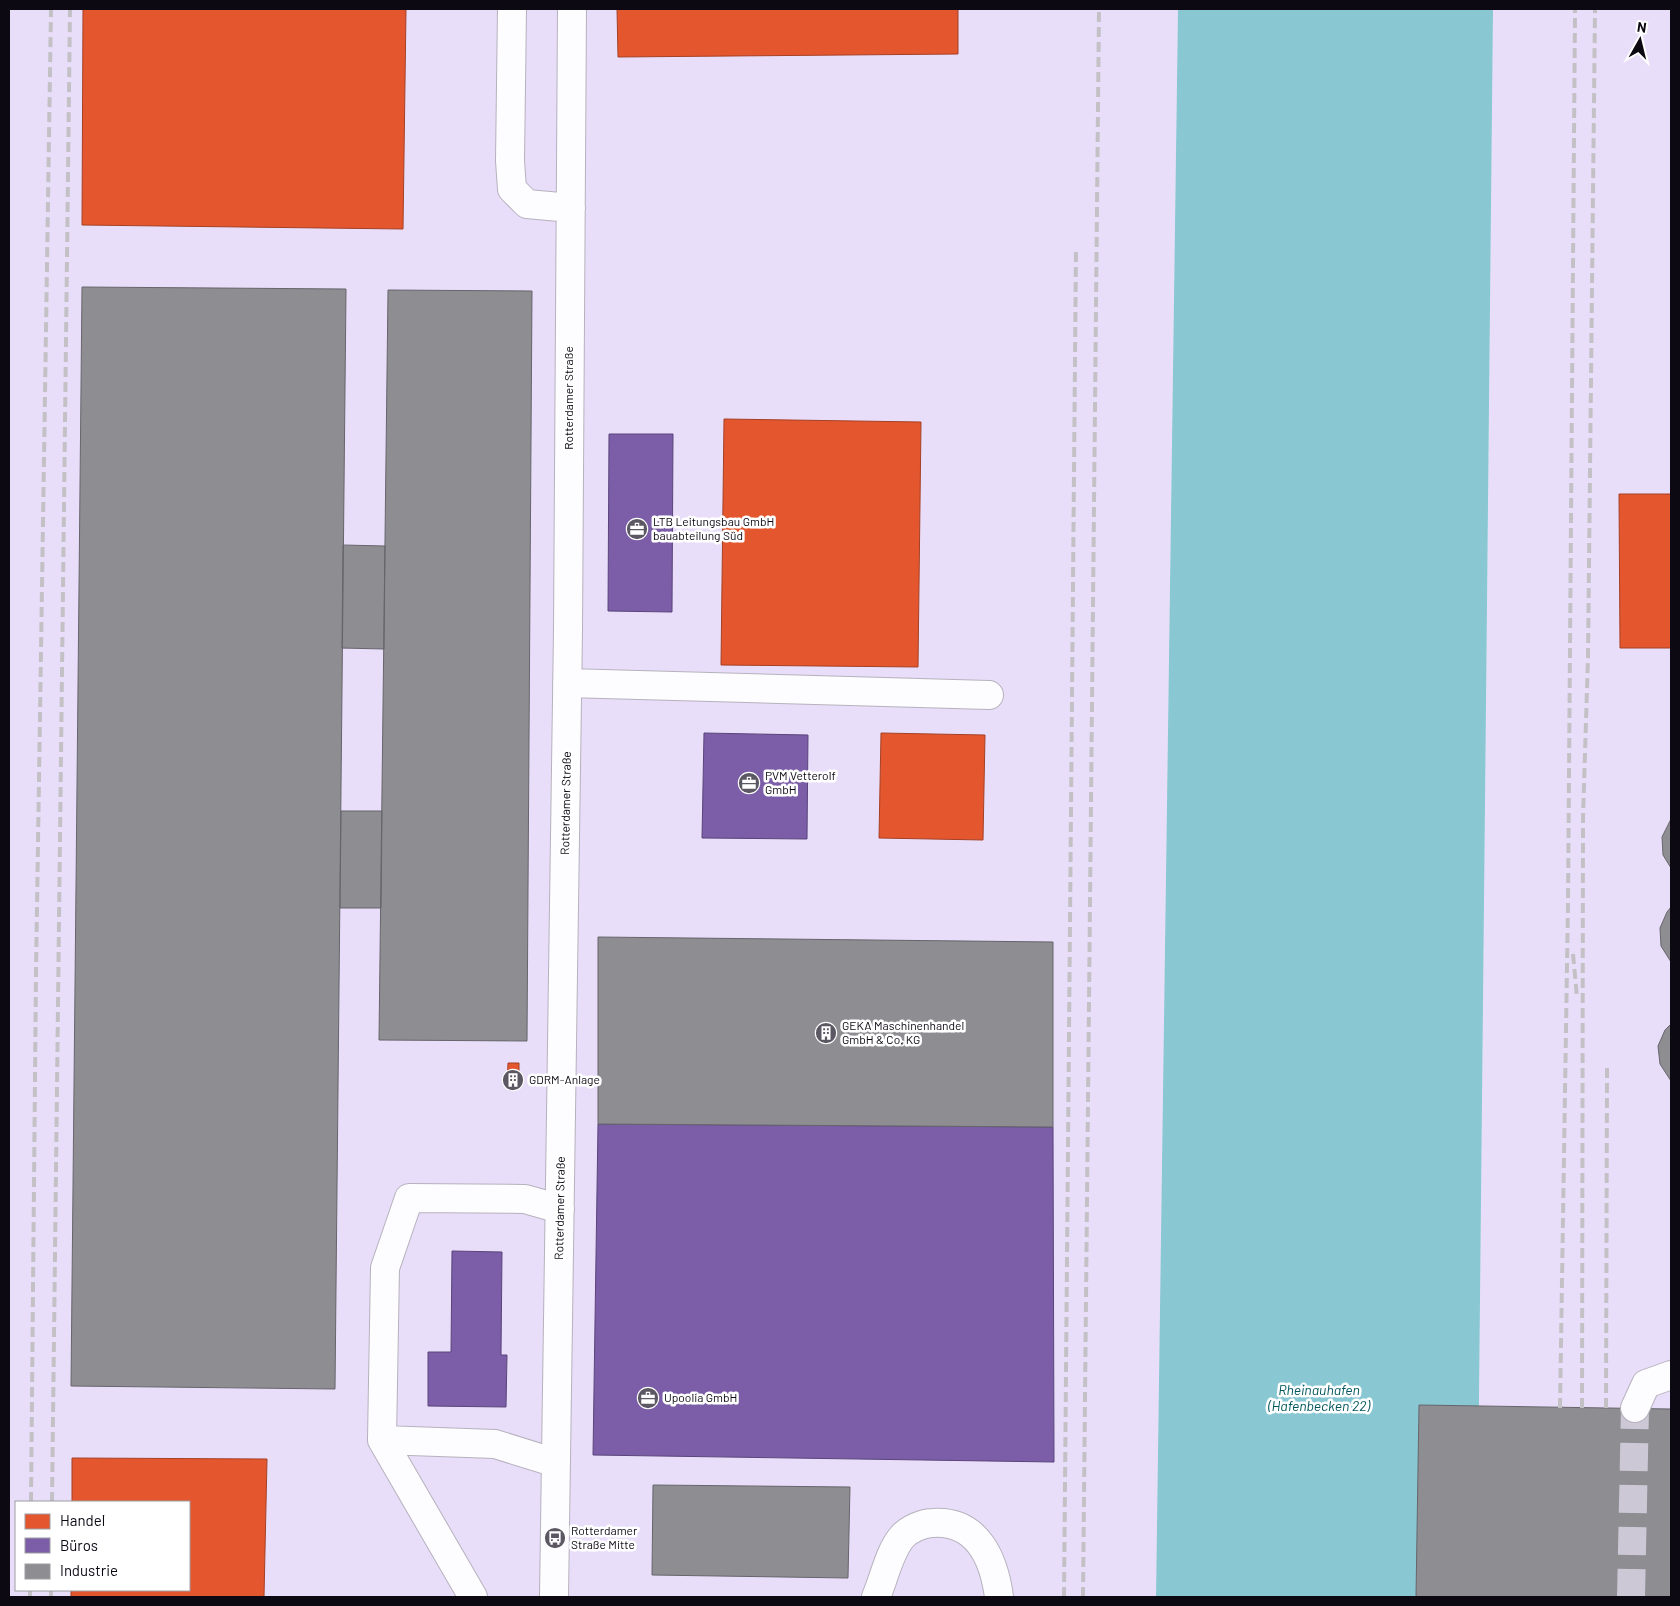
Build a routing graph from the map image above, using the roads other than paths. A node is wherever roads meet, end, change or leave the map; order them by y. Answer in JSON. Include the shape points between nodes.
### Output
{"nodes":[{"id":1,"x":512,"y":9,"type":"edge"},
{"id":2,"x":572,"y":9,"type":"edge"},
{"id":3,"x":572,"y":208,"type":"junction"},
{"id":4,"x":568,"y":683,"type":"junction"},
{"id":5,"x":989,"y":695,"type":"dead end"},
{"id":6,"x":560,"y":1209,"type":"junction"},
{"id":7,"x":1671,"y":1375,"type":"edge"},
{"id":8,"x":1635,"y":1408,"type":"tunnel mouth"},
{"id":9,"x":382,"y":1440,"type":"junction"},
{"id":10,"x":556,"y":1463,"type":"junction"},
{"id":11,"x":473,"y":1597,"type":"edge"},
{"id":12,"x":554,"y":1597,"type":"edge"},
{"id":13,"x":876,"y":1597,"type":"edge"},
{"id":14,"x":999,"y":1597,"type":"edge"}],
"edges":[{"from":1,"to":3,"type":"street","via":[[512,189],[527,204]]},
{"from":2,"to":3,"type":"street","name":"Rotterdamer Straße"},
{"from":3,"to":4,"type":"street","name":"Rotterdamer Straße"},
{"from":4,"to":5,"type":"street"},
{"from":4,"to":6,"type":"street","name":"Rotterdamer Straße"},
{"from":6,"to":9,"type":"street","via":[[525,1199],[409,1198],[385,1268]]},
{"from":6,"to":10,"type":"street","name":"Rotterdamer Straße"},
{"from":7,"to":8,"type":"street","via":[[1646,1384]]},
{"from":9,"to":10,"type":"street","via":[[495,1444]]},
{"from":9,"to":11,"type":"street"},
{"from":10,"to":12,"type":"street","name":"Rotterdamer Straße"},
{"from":13,"to":14,"type":"street","via":[[902,1537],[929,1523],[945,1522],[963,1528],[979,1541],[996,1574]]}]}
